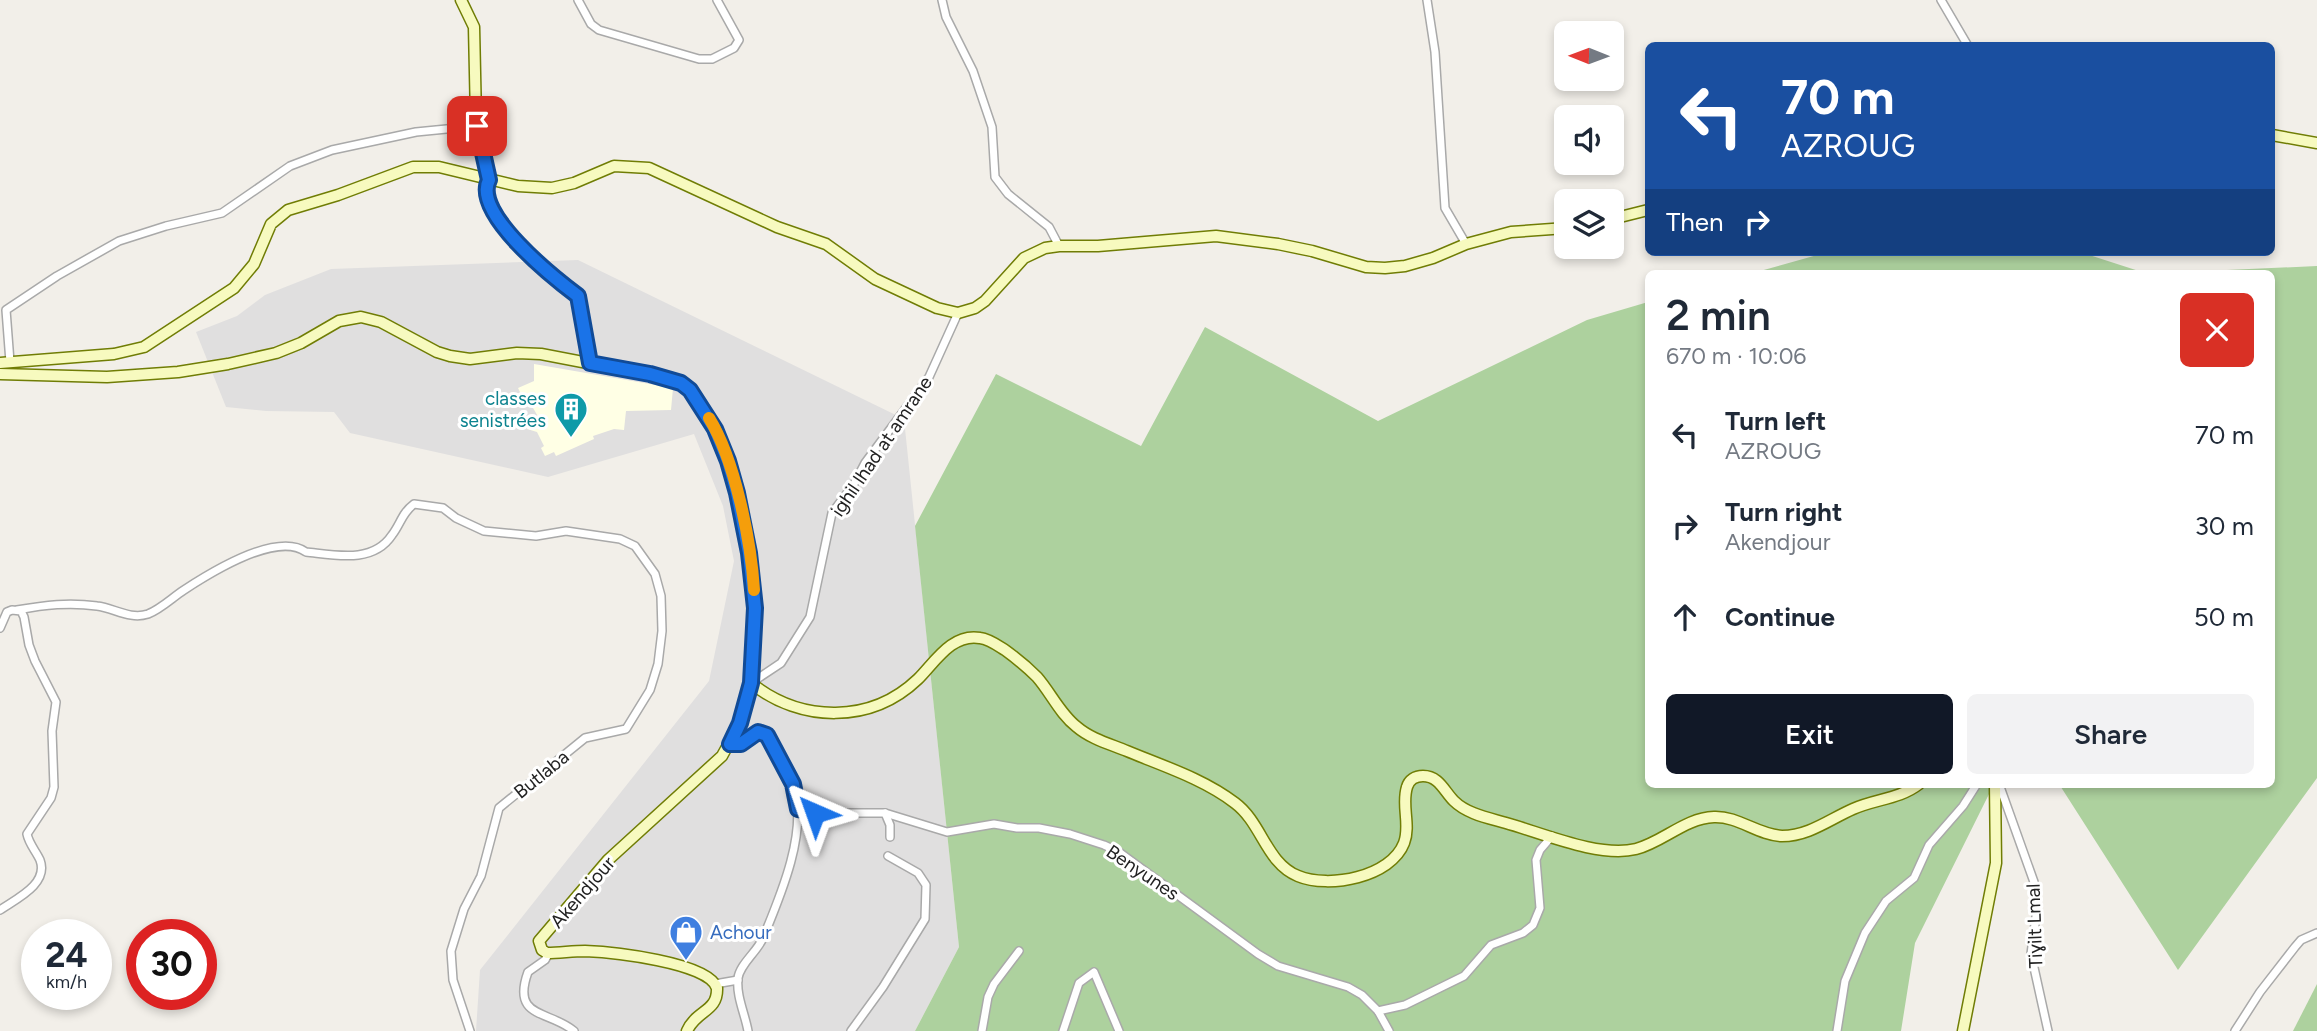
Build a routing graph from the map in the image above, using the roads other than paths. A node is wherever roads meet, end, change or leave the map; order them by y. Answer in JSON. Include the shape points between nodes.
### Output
{"nodes":[{"id":1,"x":461,"y":0,"type":"edge"},
{"id":2,"x":578,"y":0,"type":"edge"},
{"id":3,"x":717,"y":0,"type":"edge"},
{"id":4,"x":942,"y":0,"type":"edge"},
{"id":5,"x":1427,"y":0,"type":"edge"},
{"id":6,"x":1941,"y":0,"type":"edge"},
{"id":7,"x":1966,"y":42,"type":"edge"},
{"id":8,"x":477,"y":126,"type":"junction"},
{"id":9,"x":2275,"y":136,"type":"edge"},
{"id":10,"x":2317,"y":144,"type":"edge"},
{"id":11,"x":489,"y":180,"type":"junction"},
{"id":12,"x":1645,"y":212,"type":"edge"},
{"id":13,"x":1624,"y":216,"type":"edge"},
{"id":14,"x":1554,"y":229,"type":"edge"},
{"id":15,"x":1466,"y":244,"type":"junction"},
{"id":16,"x":1059,"y":246,"type":"junction"},
{"id":17,"x":958,"y":313,"type":"junction"},
{"id":18,"x":5,"y":363,"type":"edge"},
{"id":19,"x":590,"y":363,"type":"junction"},
{"id":20,"x":0,"y":374,"type":"edge"},
{"id":21,"x":17,"y":610,"type":"junction"},
{"id":22,"x":0,"y":628,"type":"edge"},
{"id":23,"x":751,"y":683,"type":"junction"},
{"id":24,"x":730,"y":744,"type":"junction"},
{"id":25,"x":1913,"y":788,"type":"edge"},
{"id":26,"x":1974,"y":788,"type":"edge"},
{"id":27,"x":1997,"y":788,"type":"edge"},
{"id":28,"x":1999,"y":788,"type":"edge"},
{"id":29,"x":798,"y":809,"type":"junction"},
{"id":30,"x":885,"y":813,"type":"junction"},
{"id":31,"x":1552,"y":836,"type":"junction"},
{"id":32,"x":890,"y":837,"type":"dead end"},
{"id":33,"x":888,"y":856,"type":"dead end"},
{"id":34,"x":0,"y":910,"type":"edge"},
{"id":35,"x":2317,"y":933,"type":"edge"},
{"id":36,"x":1019,"y":951,"type":"dead end"},
{"id":37,"x":550,"y":953,"type":"junction"},
{"id":38,"x":738,"y":979,"type":"junction"},
{"id":39,"x":715,"y":984,"type":"junction"},
{"id":40,"x":1378,"y":1011,"type":"junction"},
{"id":41,"x":470,"y":1031,"type":"edge"},
{"id":42,"x":574,"y":1031,"type":"edge"},
{"id":43,"x":687,"y":1031,"type":"edge"},
{"id":44,"x":748,"y":1031,"type":"edge"},
{"id":45,"x":850,"y":1031,"type":"edge"},
{"id":46,"x":982,"y":1031,"type":"edge"},
{"id":47,"x":1063,"y":1031,"type":"edge"},
{"id":48,"x":1119,"y":1031,"type":"edge"},
{"id":49,"x":1389,"y":1031,"type":"edge"},
{"id":50,"x":1837,"y":1031,"type":"edge"},
{"id":51,"x":1963,"y":1031,"type":"edge"},
{"id":52,"x":2048,"y":1031,"type":"edge"},
{"id":53,"x":2235,"y":1031,"type":"edge"}],
"edges":[{"from":1,"to":8,"type":"main road","via":[[474,27]]},
{"from":2,"to":3,"type":"street","via":[[599,30],[705,60],[734,48],[738,40]]},
{"from":4,"to":16,"type":"street","via":[[992,127],[995,177],[1008,194],[1049,227]]},
{"from":5,"to":15,"type":"street","via":[[1445,208]]},
{"from":6,"to":7,"type":"street"},
{"from":8,"to":11,"type":"main road"},
{"from":8,"to":18,"type":"street","via":[[416,132],[332,150],[290,166],[222,213],[119,241],[6,310]]},
{"from":9,"to":10,"type":"main road"},
{"from":11,"to":17,"type":"main road","via":[[552,188],[614,166],[649,168],[777,227],[826,244],[875,279]]},
{"from":11,"to":18,"type":"main road","via":[[439,167],[413,167],[298,206],[271,224],[254,264],[234,288],[144,346],[114,354]]},
{"from":11,"to":19,"type":"street","via":[[486,197],[494,215],[531,257],[578,296]]},
{"from":12,"to":13,"type":"main road"},
{"from":14,"to":15,"type":"main road","via":[[1511,232]]},
{"from":15,"to":16,"type":"main road","via":[[1433,258],[1385,268],[1278,244],[1216,236]]},
{"from":16,"to":17,"type":"main road","via":[[1024,258],[985,301]]},
{"from":17,"to":23,"type":"street","name":"ighil lhad at amrane","via":[[929,377],[832,513],[810,617],[781,663]]},
{"from":19,"to":20,"type":"main road","name":"Akendjour","via":[[541,354],[450,356],[381,322],[360,317],[339,321],[276,353],[216,366],[107,376]]},
{"from":19,"to":23,"type":"main road","name":"Akendjour","via":[[681,383],[715,429],[737,493],[754,586]]},
{"from":21,"to":22,"type":"street","via":[[6,612]]},
{"from":21,"to":34,"type":"street","via":[[24,617],[35,662],[57,702],[52,731],[54,786],[27,834],[40,859],[39,879]]},
{"from":21,"to":41,"type":"street","name":"Butlaba","via":[[57,603],[100,606],[126,615],[148,614],[201,578],[264,549],[280,545],[360,556],[380,549],[414,504],[443,508],[484,531],[536,536],[566,531],[630,542],[655,574],[661,596],[662,631],[650,690],[626,729],[585,738],[499,808],[481,876],[464,909],[451,951],[453,980]]},
{"from":23,"to":24,"type":"main road","name":"Akendjour"},
{"from":23,"to":31,"type":"main road","via":[[797,709],[857,712],[897,695],[961,640],[985,638],[1029,669],[1074,725],[1232,800],[1255,823],[1276,861],[1291,873],[1316,882],[1365,875],[1395,858],[1407,831],[1406,789],[1416,776],[1439,782],[1462,807]]},
{"from":24,"to":29,"type":"street","via":[[741,744],[758,732],[767,735],[793,784]]},
{"from":24,"to":37,"type":"main road","name":"Akendjour","via":[[712,766],[608,860],[540,937],[540,947]]},
{"from":25,"to":31,"type":"main road","via":[[1853,809],[1805,833],[1780,836],[1715,816],[1691,822],[1637,849],[1618,851]]},
{"from":26,"to":50,"type":"street","via":[[1929,845],[1914,878],[1886,901],[1865,933],[1845,981]]},
{"from":27,"to":51,"type":"main road","via":[[1996,863]]},
{"from":28,"to":52,"type":"street","name":"Tiɣilt Lmal","via":[[2034,882],[2037,909],[2031,954]]},
{"from":29,"to":30,"type":"street","name":"Benyunes"},
{"from":29,"to":38,"type":"street","via":[[795,839],[774,909],[762,941]]},
{"from":30,"to":32,"type":"street"},
{"from":30,"to":40,"type":"street","name":"Benyunes","via":[[947,832],[1002,824],[1056,830],[1104,845],[1258,954],[1301,975],[1348,987]]},
{"from":31,"to":40,"type":"street","via":[[1536,860],[1540,908],[1533,925],[1491,945],[1464,976],[1405,1005]]},
{"from":33,"to":45,"type":"street","via":[[918,873],[926,885],[925,919]]},
{"from":35,"to":53,"type":"street","via":[[2295,947]]},
{"from":36,"to":46,"type":"street","via":[[994,984]]},
{"from":37,"to":39,"type":"main road","name":"Akendjour","via":[[635,956],[697,971]]},
{"from":37,"to":42,"type":"street","via":[[528,972],[526,1001],[533,1012]]},
{"from":38,"to":39,"type":"street"},
{"from":38,"to":44,"type":"street"},
{"from":39,"to":43,"type":"main road","via":[[712,1007],[696,1017]]},
{"from":40,"to":49,"type":"street","name":"Benyunes"},
{"from":47,"to":48,"type":"street","via":[[1079,983],[1094,972]]}]}
